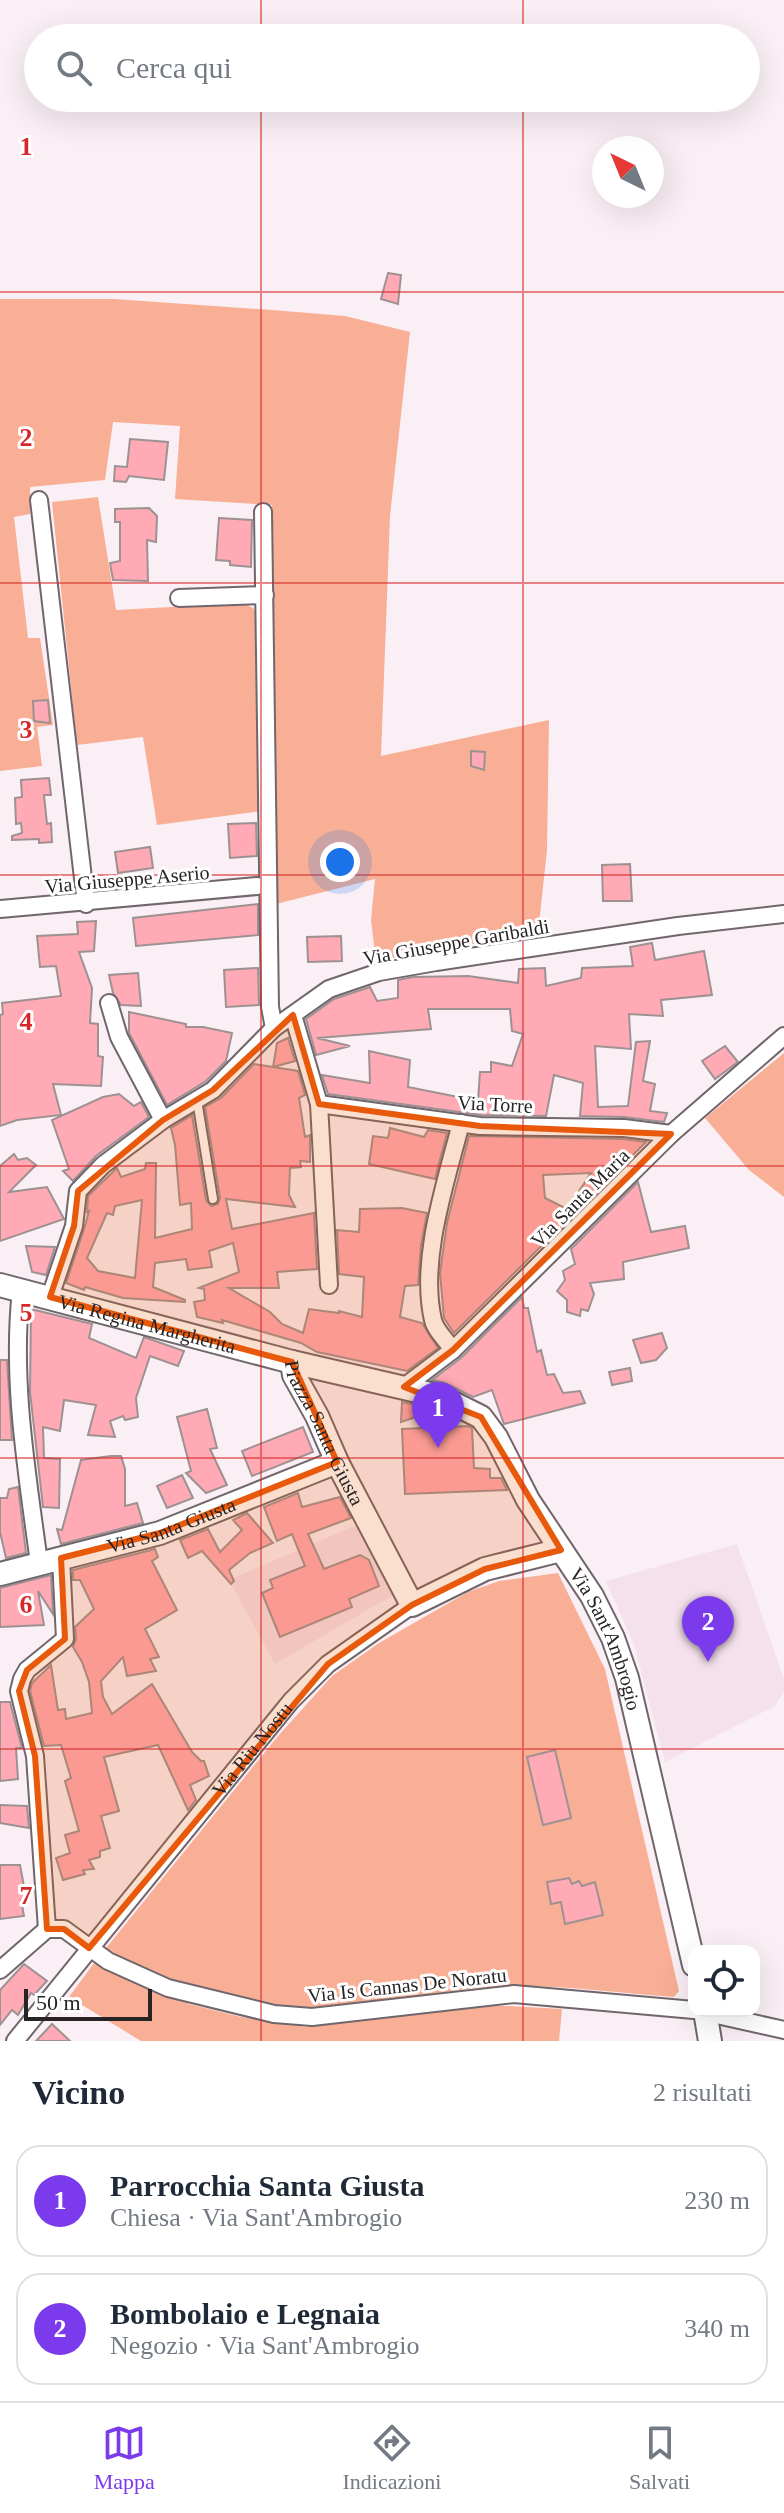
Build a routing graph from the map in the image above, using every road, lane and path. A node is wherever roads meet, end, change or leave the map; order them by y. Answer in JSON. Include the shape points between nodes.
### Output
{"nodes":[{"id":1,"x":39,"y":500,"type":"dead end"},
{"id":2,"x":263,"y":512,"type":"dead end"},
{"id":3,"x":265,"y":595,"type":"junction"},
{"id":4,"x":179,"y":598,"type":"dead end"},
{"id":5,"x":257,"y":886,"type":"dead end"},
{"id":6,"x":86,"y":904,"type":"junction"},
{"id":7,"x":0,"y":909,"type":"edge"},
{"id":8,"x":784,"y":914,"type":"edge"},
{"id":9,"x":109,"y":1003,"type":"dead end"},
{"id":10,"x":293,"y":1015,"type":"junction"},
{"id":11,"x":274,"y":1028,"type":"junction"},
{"id":12,"x":784,"y":1036,"type":"edge"},
{"id":13,"x":197,"y":1100,"type":"junction"},
{"id":14,"x":319,"y":1104,"type":"junction"},
{"id":15,"x":163,"y":1120,"type":"junction"},
{"id":16,"x":461,"y":1123,"type":"junction"},
{"id":17,"x":671,"y":1134,"type":"junction"},
{"id":18,"x":213,"y":1199,"type":"dead end"},
{"id":19,"x":329,"y":1285,"type":"dead end"},
{"id":20,"x":10,"y":1287,"type":"edge"},
{"id":21,"x":50,"y":1297,"type":"junction"},
{"id":22,"x":453,"y":1350,"type":"junction"},
{"id":23,"x":292,"y":1362,"type":"junction"},
{"id":24,"x":404,"y":1387,"type":"junction"},
{"id":25,"x":337,"y":1462,"type":"junction"},
{"id":26,"x":561,"y":1550,"type":"junction"},
{"id":27,"x":61,"y":1558,"type":"junction"},
{"id":28,"x":39,"y":1563,"type":"junction"},
{"id":29,"x":0,"y":1574,"type":"edge"},
{"id":30,"x":412,"y":1605,"type":"junction"},
{"id":31,"x":47,"y":1929,"type":"junction"},
{"id":32,"x":689,"y":1945,"type":"edge"},
{"id":33,"x":89,"y":1948,"type":"junction"},
{"id":34,"x":0,"y":1970,"type":"edge"},
{"id":35,"x":688,"y":2010,"type":"edge"},
{"id":36,"x":703,"y":2017,"type":"edge"},
{"id":37,"x":727,"y":2017,"type":"edge"},
{"id":38,"x":784,"y":2030,"type":"edge"},
{"id":39,"x":15,"y":2041,"type":"edge"},
{"id":40,"x":710,"y":2041,"type":"edge"}],
"edges":[{"from":1,"to":6,"type":"street"},
{"from":2,"to":3,"type":"street"},
{"from":3,"to":4,"type":"street"},
{"from":3,"to":11,"type":"street"},
{"from":5,"to":6,"type":"street","name":"Via Giuseppe Aserio"},
{"from":6,"to":7,"type":"street","name":"Via Giuseppe Aserio"},
{"from":8,"to":10,"type":"street","name":"Via Giuseppe Garibaldi","via":[[379,972],[329,989]]},
{"from":9,"to":15,"type":"street","via":[[119,1037]]},
{"from":10,"to":11,"type":"street","name":"Via Giuseppe Garibaldi"},
{"from":10,"to":14,"type":"street"},
{"from":11,"to":13,"type":"street","name":"Via Giuseppe Garibaldi"},
{"from":12,"to":17,"type":"street","name":"Via Santa Maria"},
{"from":13,"to":15,"type":"street","name":"Via Giuseppe Garibaldi"},
{"from":13,"to":18,"type":"lane"},
{"from":14,"to":16,"type":"street","name":"Via Torre"},
{"from":14,"to":19,"type":"street"},
{"from":15,"to":21,"type":"street","name":"Via Giuseppe Garibaldi","via":[[78,1191],[74,1226]]},
{"from":16,"to":17,"type":"street","name":"Via Torre"},
{"from":16,"to":22,"type":"street","via":[[437,1219],[430,1279],[433,1323]]},
{"from":17,"to":22,"type":"street","name":"Via Santa Maria"},
{"from":20,"to":21,"type":"street","name":"Via Regina Margherita"},
{"from":20,"to":28,"type":"street"},
{"from":21,"to":23,"type":"street","name":"Via Regina Margherita"},
{"from":22,"to":24,"type":"street","name":"Via Santa Maria"},
{"from":23,"to":24,"type":"street","name":"Piazza Santa Giusta"},
{"from":23,"to":25,"type":"street","name":"Piazza Santa Giusta"},
{"from":24,"to":26,"type":"street","name":"Via Sant'Ambrogio","via":[[439,1396],[481,1417]]},
{"from":25,"to":27,"type":"street","name":"Via Santa Giusta","via":[[160,1533]]},
{"from":25,"to":30,"type":"street","name":"Piazza Santa Giusta"},
{"from":26,"to":30,"type":"street","name":"Via Riu Nostu","via":[[485,1569]]},
{"from":26,"to":32,"type":"street","name":"Via Sant'Ambrogio","via":[[592,1596],[627,1678]]},
{"from":27,"to":28,"type":"street","name":"Via Santa Giusta"},
{"from":27,"to":31,"type":"street","via":[[65,1639],[27,1670],[19,1691],[35,1756]]},
{"from":28,"to":29,"type":"street","name":"Via Santa Giusta"},
{"from":30,"to":33,"type":"street","name":"Via Riu Nostu","via":[[328,1664],[291,1701]]},
{"from":31,"to":33,"type":"street","name":"Via Is Cannas De Noratu","via":[[64,1929]]},
{"from":31,"to":34,"type":"street"},
{"from":33,"to":35,"type":"street","name":"Via Is Cannas De Noratu","via":[[168,1988],[274,2014],[312,2017],[514,1994]]},
{"from":33,"to":39,"type":"street","name":"Via Riu Nostu"},
{"from":36,"to":40,"type":"street"},
{"from":37,"to":38,"type":"street","name":"Via Is Cannas De Noratu"}]}
